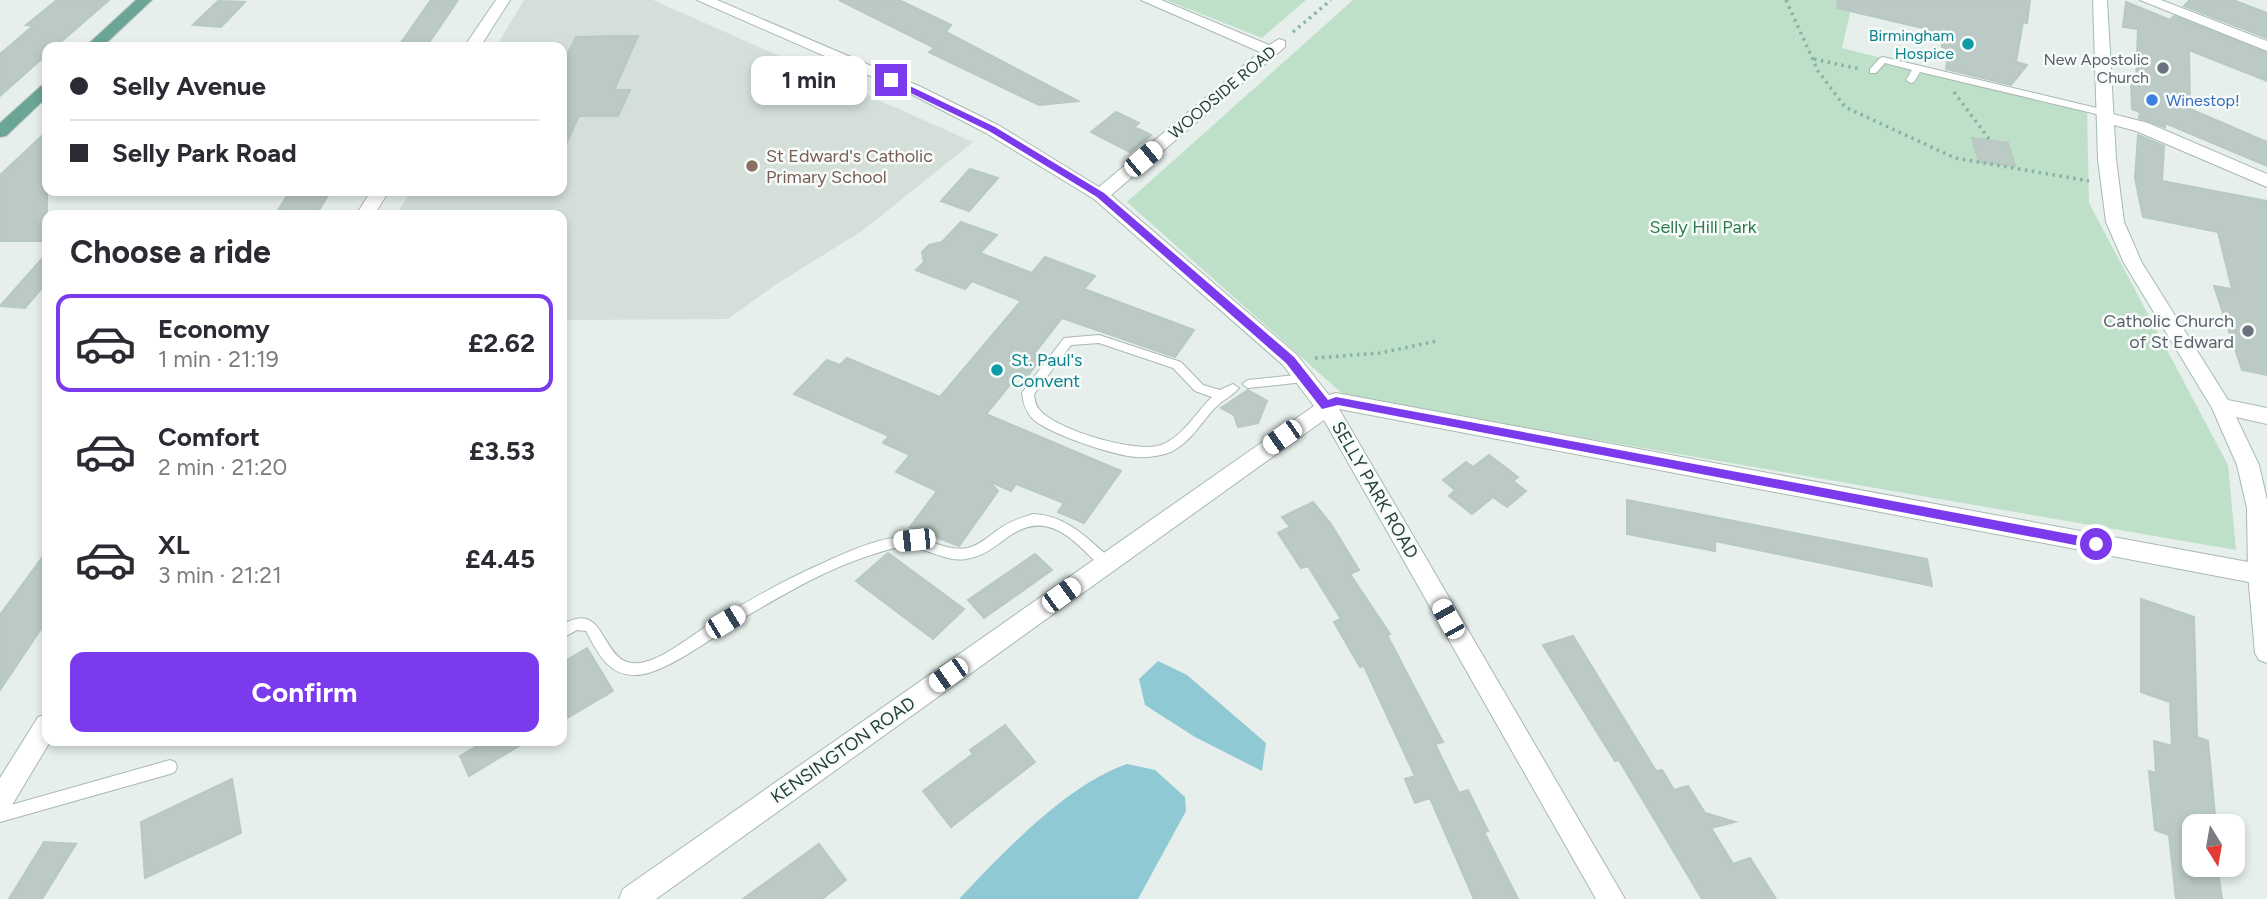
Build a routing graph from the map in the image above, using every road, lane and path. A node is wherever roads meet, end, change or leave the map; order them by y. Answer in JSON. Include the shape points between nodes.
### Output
{"nodes":[{"id":1,"x":145,"y":0,"type":"edge"},
{"id":2,"x":503,"y":0,"type":"edge"},
{"id":3,"x":704,"y":0,"type":"edge"},
{"id":4,"x":1149,"y":0,"type":"edge"},
{"id":5,"x":1331,"y":0,"type":"edge"},
{"id":6,"x":1786,"y":0,"type":"edge"},
{"id":7,"x":2101,"y":0,"type":"edge"},
{"id":8,"x":2147,"y":0,"type":"edge"},
{"id":9,"x":99,"y":42,"type":"edge"},
{"id":10,"x":475,"y":42,"type":"edge"},
{"id":11,"x":2267,"y":46,"type":"edge"},
{"id":12,"x":1275,"y":47,"type":"junction"},
{"id":13,"x":1813,"y":59,"type":"junction"},
{"id":14,"x":1917,"y":68,"type":"junction"},
{"id":15,"x":1873,"y":71,"type":"joint"},
{"id":16,"x":1911,"y":79,"type":"joint"},
{"id":17,"x":42,"y":94,"type":"edge"},
{"id":18,"x":2105,"y":115,"type":"junction"},
{"id":19,"x":0,"y":132,"type":"edge"},
{"id":20,"x":1989,"y":139,"type":"dead end"},
{"id":21,"x":2267,"y":181,"type":"edge"},
{"id":22,"x":2110,"y":185,"type":"junction"},
{"id":23,"x":1100,"y":195,"type":"junction"},
{"id":24,"x":1437,"y":341,"type":"dead end"},
{"id":25,"x":1290,"y":360,"type":"junction"},
{"id":26,"x":1304,"y":377,"type":"junction"},
{"id":27,"x":1248,"y":384,"type":"dead end"},
{"id":28,"x":1233,"y":388,"type":"dead end"},
{"id":29,"x":1221,"y":395,"type":"junction"},
{"id":30,"x":1326,"y":406,"type":"junction"},
{"id":31,"x":2221,"y":406,"type":"junction"},
{"id":32,"x":2267,"y":416,"type":"edge"},
{"id":33,"x":1106,"y":562,"type":"junction"},
{"id":34,"x":2259,"y":574,"type":"junction"},
{"id":35,"x":567,"y":629,"type":"edge"},
{"id":36,"x":2267,"y":653,"type":"edge"},
{"id":37,"x":42,"y":733,"type":"edge"},
{"id":38,"x":170,"y":767,"type":"dead end"},
{"id":39,"x":0,"y":801,"type":"edge"},
{"id":40,"x":0,"y":815,"type":"edge"},
{"id":41,"x":633,"y":899,"type":"edge"},
{"id":42,"x":1611,"y":899,"type":"edge"}],
"edges":[{"from":1,"to":9,"type":"main road"},
{"from":2,"to":10,"type":"street"},
{"from":3,"to":23,"type":"street","name":"SELLY PARK ROAD","via":[[915,90],[992,129]]},
{"from":4,"to":12,"type":"street"},
{"from":5,"to":12,"type":"path"},
{"from":6,"to":13,"type":"path"},
{"from":7,"to":18,"type":"street"},
{"from":8,"to":11,"type":"street"},
{"from":12,"to":23,"type":"street","name":"WOODSIDE ROAD"},
{"from":13,"to":15,"type":"path"},
{"from":13,"to":22,"type":"path","via":[[1833,96],[1845,107],[1930,148],[1987,166]]},
{"from":14,"to":15,"type":"lane","via":[[1883,60]]},
{"from":14,"to":16,"type":"lane"},
{"from":14,"to":18,"type":"lane"},
{"from":16,"to":20,"type":"path","via":[[1952,91]]},
{"from":17,"to":19,"type":"main road"},
{"from":18,"to":21,"type":"street"},
{"from":18,"to":22,"type":"street"},
{"from":22,"to":31,"type":"street","via":[[2115,222],[2133,263]]},
{"from":23,"to":25,"type":"street","name":"SELLY PARK ROAD"},
{"from":24,"to":25,"type":"path","via":[[1380,353]]},
{"from":25,"to":26,"type":"street","name":"SELLY PARK ROAD"},
{"from":26,"to":27,"type":"lane"},
{"from":26,"to":30,"type":"street","name":"SELLY PARK ROAD"},
{"from":28,"to":29,"type":"lane"},
{"from":29,"to":29,"type":"lane","via":[[1212,399],[1179,441],[1154,451],[1122,452],[1046,423],[1032,411],[1028,393],[1068,341],[1089,337],[1177,365],[1199,388]]},
{"from":30,"to":33,"type":"street","name":"KENSINGTON ROAD"},
{"from":30,"to":34,"type":"street","via":[[1336,401]]},
{"from":30,"to":42,"type":"street","name":"SELLY PARK ROAD"},
{"from":31,"to":32,"type":"street"},
{"from":31,"to":34,"type":"street","via":[[2248,464],[2258,508]]},
{"from":33,"to":35,"type":"lane","via":[[1069,529],[1044,517],[1029,518],[985,548],[966,554],[914,540],[847,558],[793,581],[646,668],[624,670],[614,664],[590,626],[575,624]]},
{"from":33,"to":41,"type":"street","name":"KENSINGTON ROAD"},
{"from":34,"to":36,"type":"street"},
{"from":37,"to":39,"type":"street"},
{"from":38,"to":40,"type":"lane"}]}
